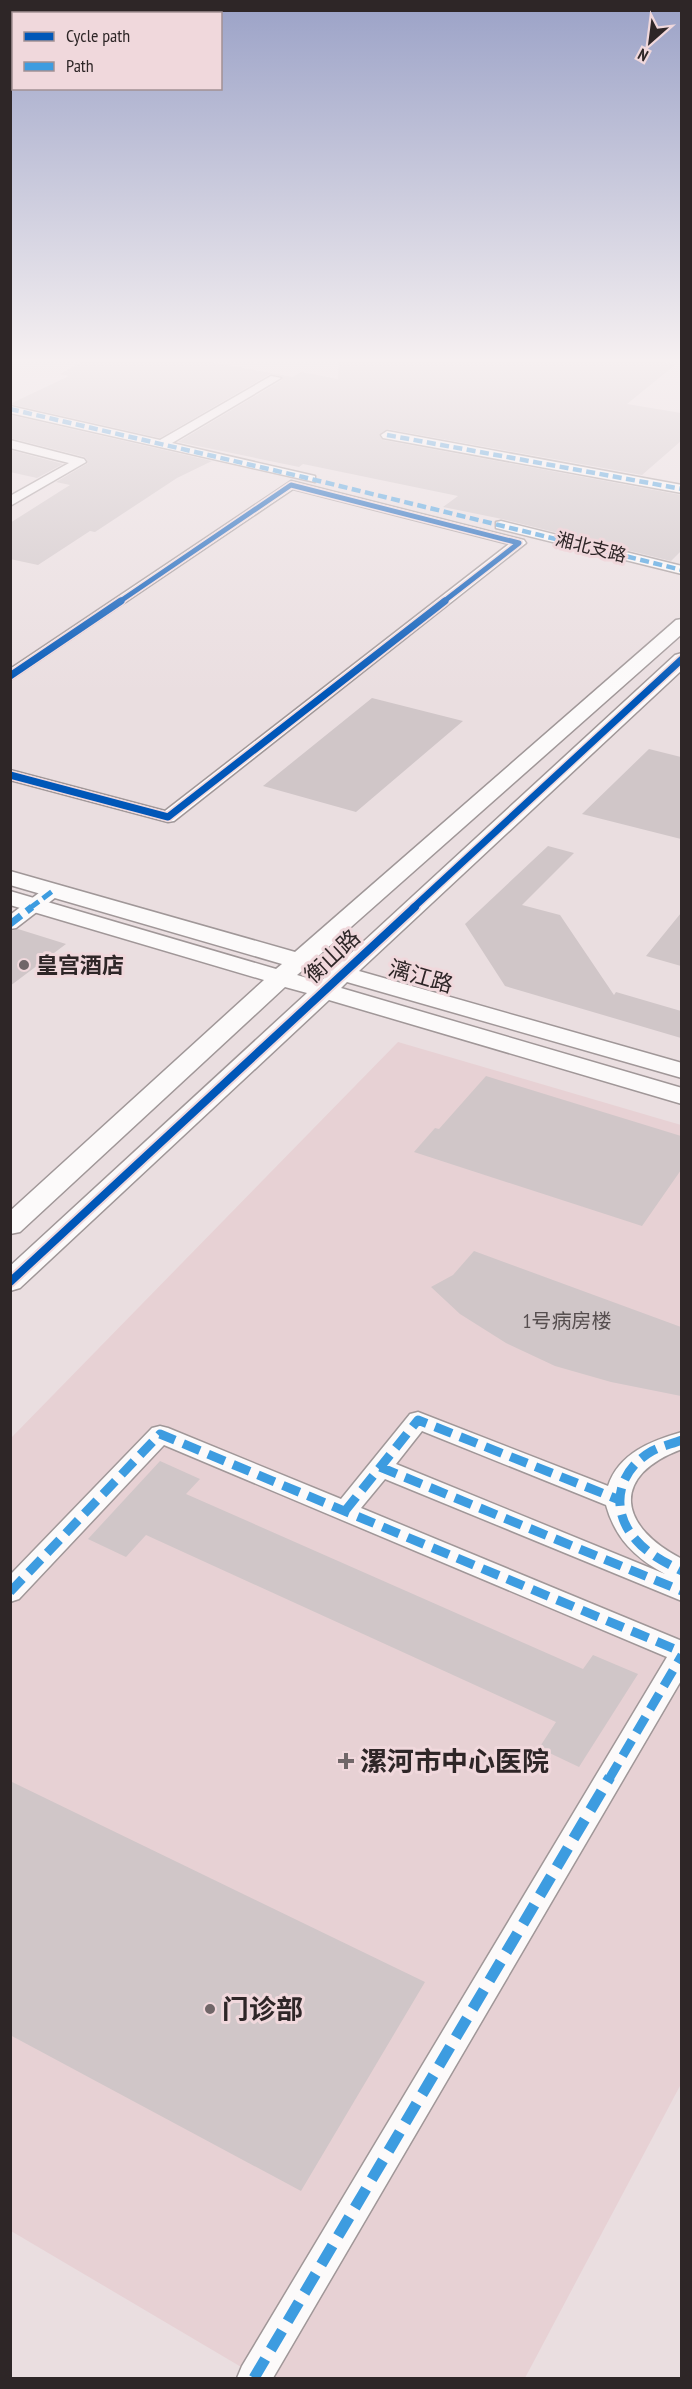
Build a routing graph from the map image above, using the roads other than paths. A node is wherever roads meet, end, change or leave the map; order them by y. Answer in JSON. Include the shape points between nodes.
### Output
{"nodes":[{"id":1,"x":67,"y":469,"type":"edge"},
{"id":2,"x":267,"y":469,"type":"edge"},
{"id":3,"x":575,"y":469,"type":"edge"},
{"id":4,"x":681,"y":489,"type":"edge"},
{"id":5,"x":10,"y":502,"type":"edge"},
{"id":6,"x":681,"y":570,"type":"edge"},
{"id":7,"x":681,"y":624,"type":"edge"},
{"id":8,"x":681,"y":659,"type":"edge"},
{"id":9,"x":10,"y":676,"type":"edge"},
{"id":10,"x":10,"y":775,"type":"edge"},
{"id":11,"x":10,"y":878,"type":"edge"},
{"id":12,"x":54,"y":890,"type":"junction"},
{"id":13,"x":10,"y":898,"type":"edge"},
{"id":14,"x":34,"y":905,"type":"junction"},
{"id":15,"x":10,"y":924,"type":"edge"},
{"id":16,"x":299,"y":961,"type":"junction"},
{"id":17,"x":342,"y":973,"type":"junction"},
{"id":18,"x":280,"y":978,"type":"junction"},
{"id":19,"x":322,"y":991,"type":"junction"},
{"id":20,"x":681,"y":1071,"type":"edge"},
{"id":21,"x":681,"y":1096,"type":"edge"},
{"id":22,"x":10,"y":1226,"type":"edge"},
{"id":23,"x":10,"y":1282,"type":"edge"},
{"id":24,"x":681,"y":1440,"type":"edge"},
{"id":25,"x":380,"y":1467,"type":"junction"},
{"id":26,"x":617,"y":1499,"type":"junction"},
{"id":27,"x":345,"y":1511,"type":"junction"},
{"id":28,"x":681,"y":1571,"type":"edge"},
{"id":29,"x":681,"y":1591,"type":"edge"},
{"id":30,"x":10,"y":1592,"type":"edge"},
{"id":31,"x":681,"y":1654,"type":"edge"},
{"id":32,"x":254,"y":2379,"type":"edge"}],
"edges":[{"from":1,"to":5,"type":"street"},
{"from":2,"to":6,"type":"street","name":"湘北支路"},
{"from":3,"to":4,"type":"street"},
{"from":7,"to":16,"type":"street","name":"衡山路"},
{"from":8,"to":17,"type":"street","name":"衡山路"},
{"from":9,"to":10,"type":"street","via":[[291,486],[519,543],[168,817]]},
{"from":11,"to":12,"type":"street","name":"漓江路"},
{"from":12,"to":14,"type":"street"},
{"from":12,"to":16,"type":"street","name":"漓江路"},
{"from":13,"to":14,"type":"street","name":"漓江路"},
{"from":14,"to":15,"type":"street"},
{"from":14,"to":18,"type":"street","name":"漓江路"},
{"from":16,"to":17,"type":"street","name":"漓江路"},
{"from":16,"to":18,"type":"street","name":"衡山路"},
{"from":17,"to":19,"type":"street","name":"衡山路"},
{"from":17,"to":20,"type":"street","name":"漓江路"},
{"from":18,"to":19,"type":"street","name":"漓江路"},
{"from":18,"to":22,"type":"street","name":"衡山路"},
{"from":19,"to":21,"type":"street","name":"漓江路"},
{"from":19,"to":23,"type":"street","name":"衡山路"},
{"from":24,"to":26,"type":"street","via":[[637,1459],[622,1477]]},
{"from":25,"to":26,"type":"street","via":[[418,1420]]},
{"from":25,"to":27,"type":"street"},
{"from":25,"to":29,"type":"street"},
{"from":26,"to":28,"type":"street","via":[[622,1523],[638,1544],[662,1563]]},
{"from":27,"to":30,"type":"street","via":[[160,1434]]},
{"from":27,"to":31,"type":"street"},
{"from":31,"to":32,"type":"street"}]}
